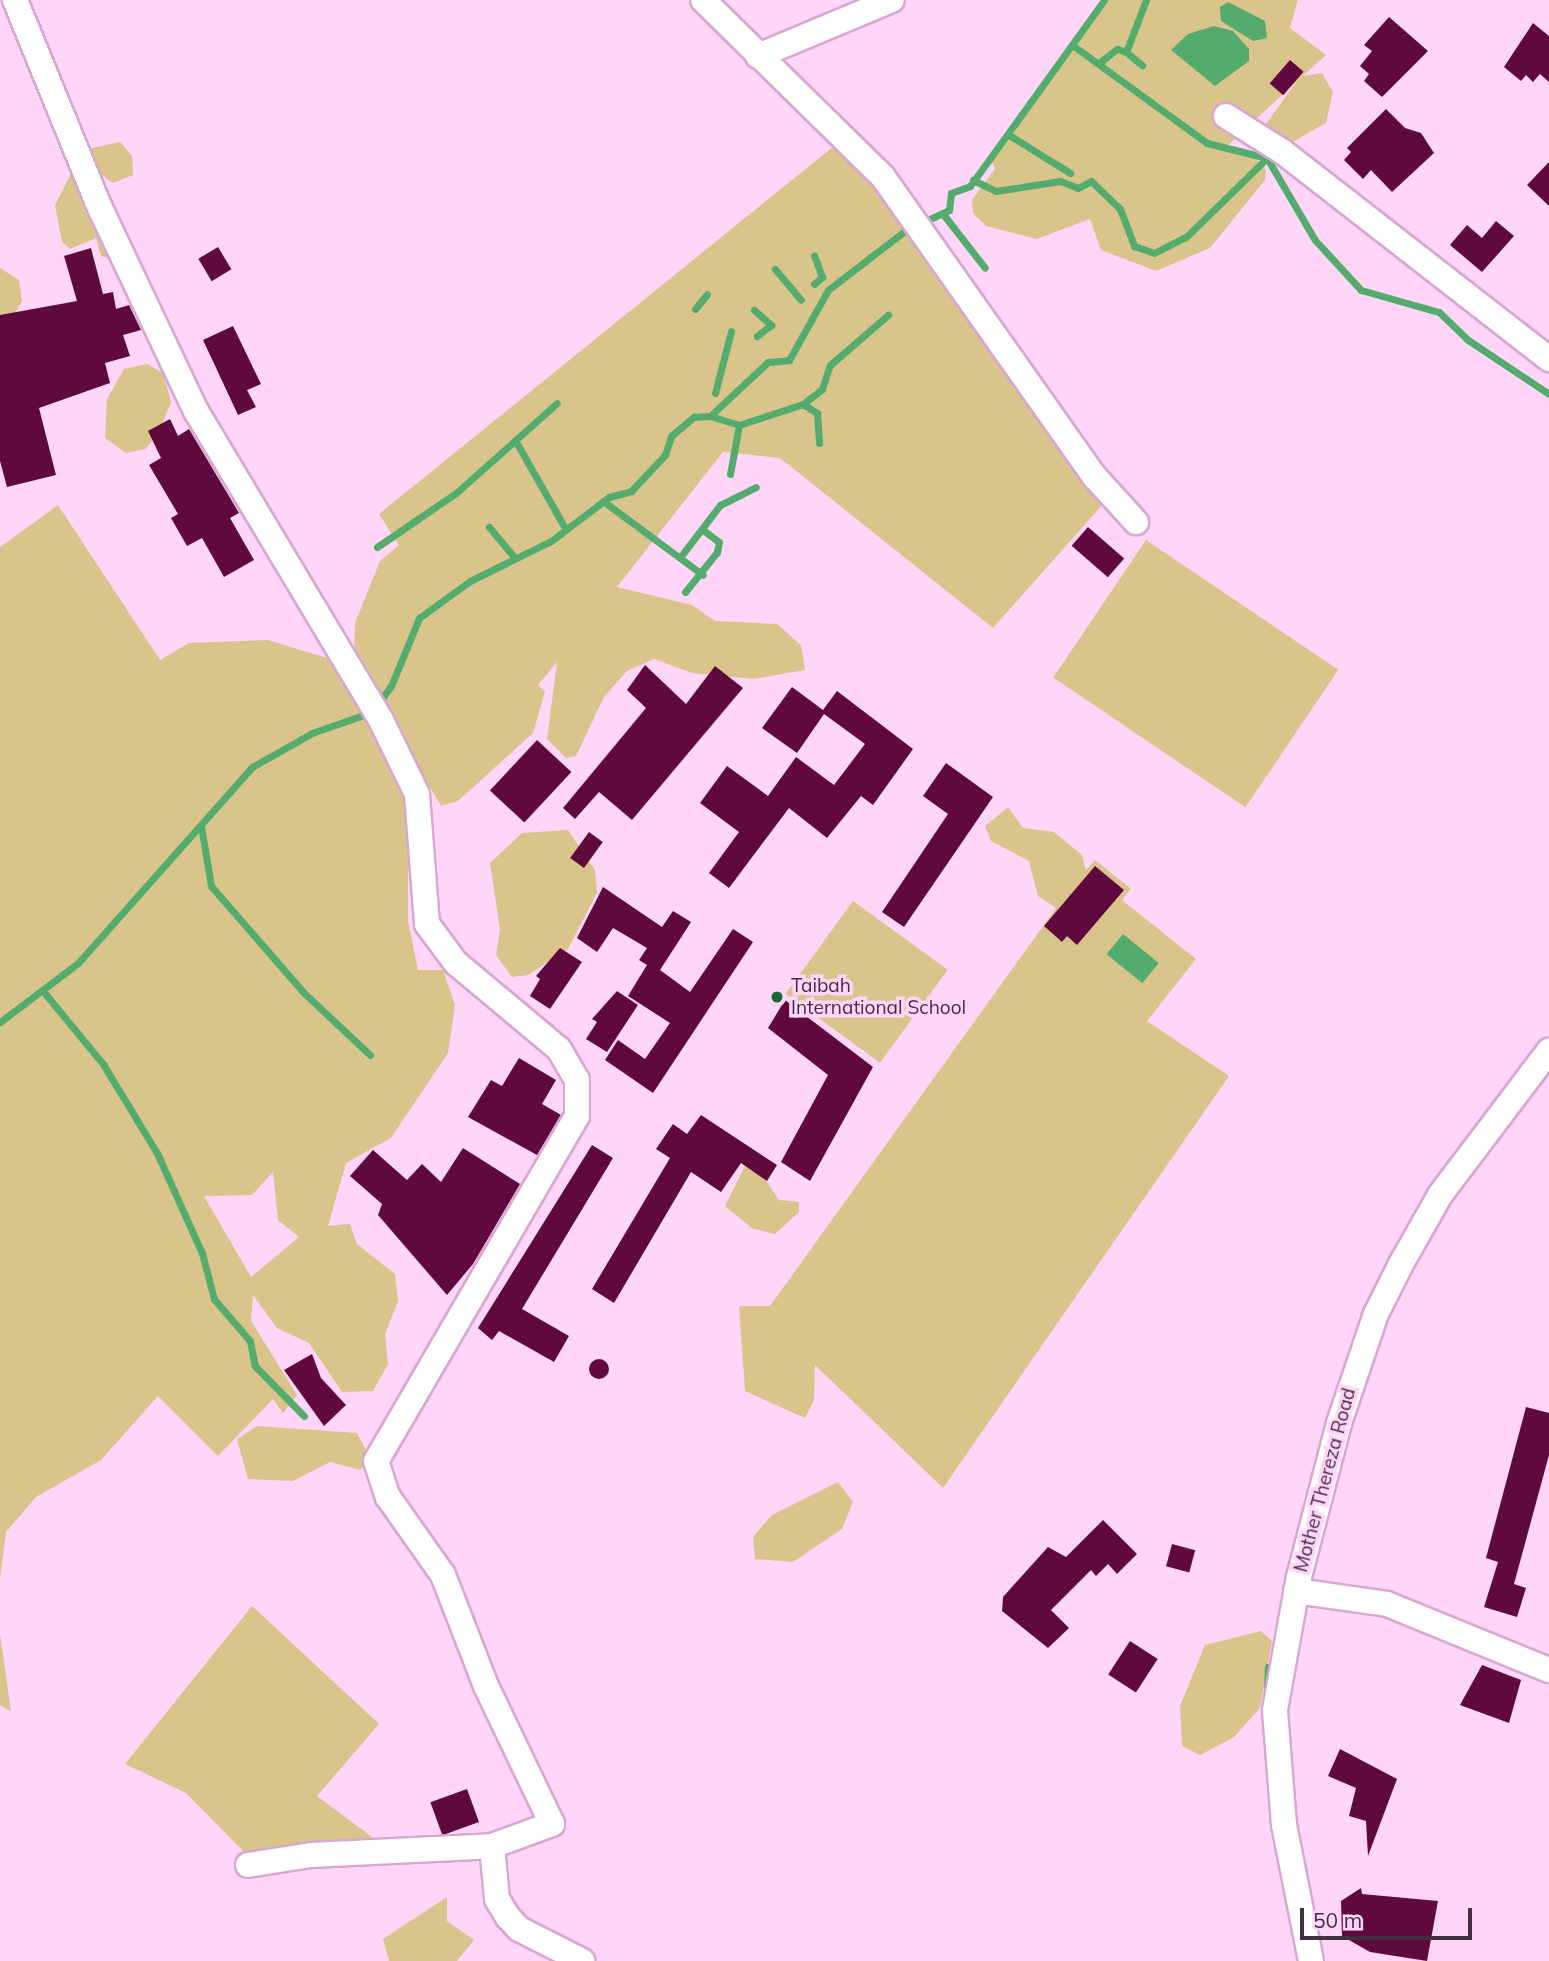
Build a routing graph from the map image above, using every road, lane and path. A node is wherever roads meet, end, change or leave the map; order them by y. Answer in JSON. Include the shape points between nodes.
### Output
{"nodes":[{"id":1,"x":15,"y":0,"type":"edge"},
{"id":2,"x":703,"y":0,"type":"edge"},
{"id":3,"x":892,"y":0,"type":"edge"},
{"id":4,"x":758,"y":56,"type":"junction"},
{"id":5,"x":1226,"y":116,"type":"dead end"},
{"id":6,"x":1549,"y":359,"type":"edge"},
{"id":7,"x":1136,"y":522,"type":"dead end"},
{"id":8,"x":1549,"y":1051,"type":"edge"},
{"id":9,"x":1296,"y":1591,"type":"junction"},
{"id":10,"x":1549,"y":1670,"type":"edge"},
{"id":11,"x":492,"y":1846,"type":"junction"},
{"id":12,"x":248,"y":1865,"type":"dead end"},
{"id":13,"x":582,"y":1961,"type":"edge"},
{"id":14,"x":1311,"y":1961,"type":"edge"}],
"edges":[{"from":1,"to":11,"type":"street","via":[[100,208],[196,411],[381,720],[424,814],[420,885],[428,924],[456,963],[559,1049],[577,1080],[579,1101],[554,1158],[376,1461],[388,1497],[443,1575],[485,1686],[552,1824]]},
{"from":2,"to":4,"type":"street"},
{"from":3,"to":4,"type":"street"},
{"from":4,"to":7,"type":"street","via":[[883,177],[934,243],[1095,477]]},
{"from":5,"to":6,"type":"street","via":[[1283,152]]},
{"from":8,"to":9,"type":"street","name":"Mother Thereza Road","via":[[1440,1195],[1376,1314],[1339,1423]]},
{"from":9,"to":10,"type":"street","via":[[1387,1604]]},
{"from":9,"to":14,"type":"street","name":"Mother Thereza Road","via":[[1277,1688],[1275,1751],[1293,1884]]},
{"from":11,"to":12,"type":"street","via":[[311,1855]]},
{"from":11,"to":13,"type":"street","via":[[497,1899],[508,1917],[519,1929]]}]}
